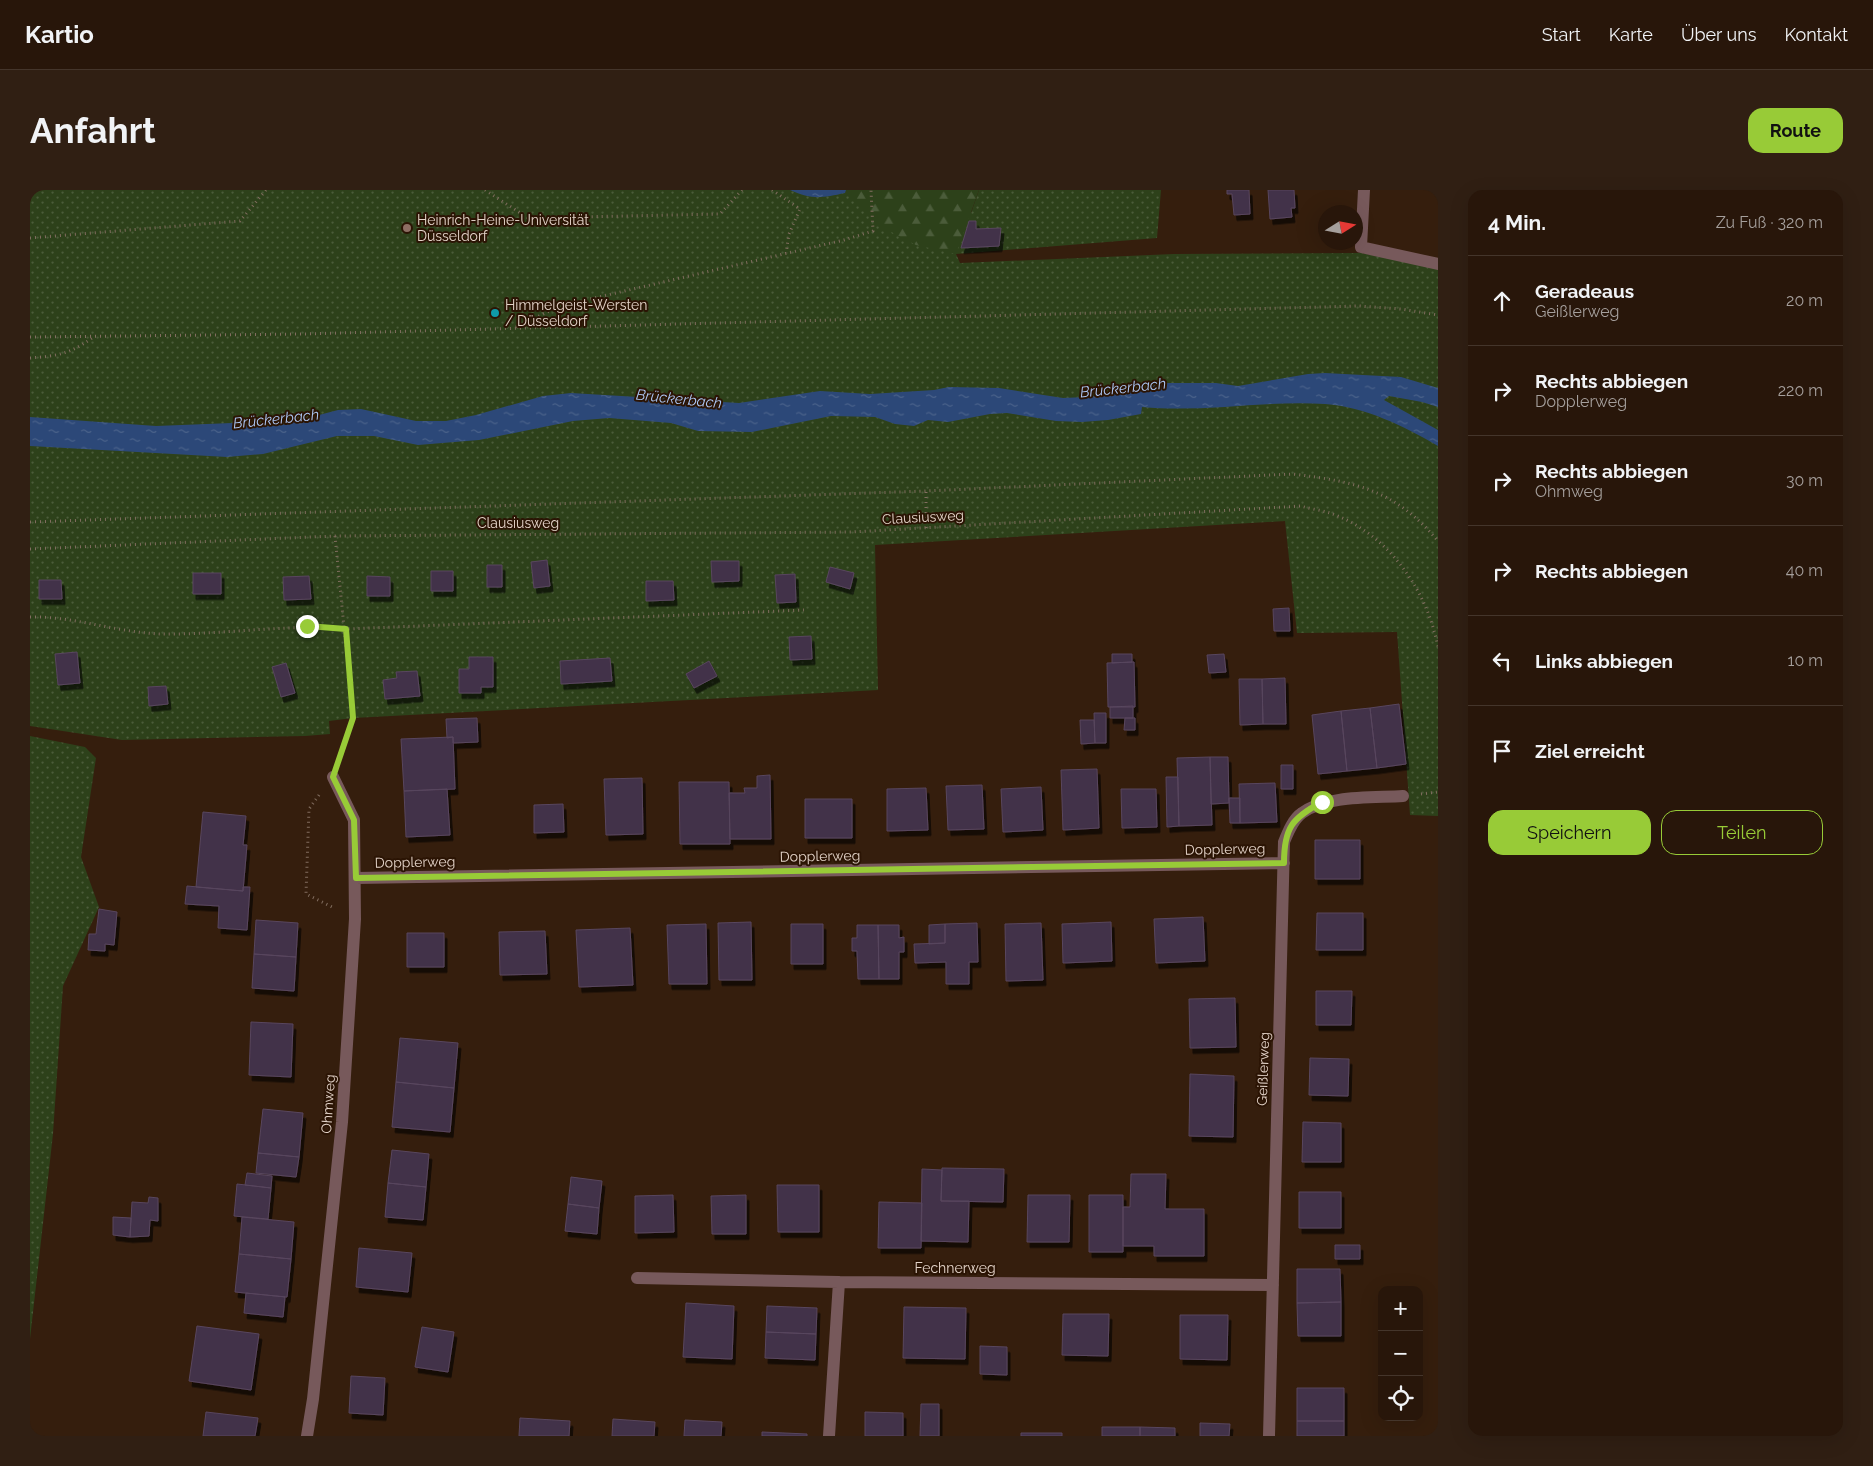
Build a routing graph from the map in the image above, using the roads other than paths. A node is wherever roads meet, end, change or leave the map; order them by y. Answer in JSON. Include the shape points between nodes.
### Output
{"nodes":[{"id":1,"x":1364,"y":190,"type":"edge"},
{"id":2,"x":1438,"y":264,"type":"edge"},
{"id":3,"x":333,"y":777,"type":"road end"},
{"id":4,"x":1404,"y":796,"type":"dead end"},
{"id":5,"x":1284,"y":863,"type":"junction"},
{"id":6,"x":356,"y":878,"type":"junction"},
{"id":7,"x":637,"y":1278,"type":"dead end"},
{"id":8,"x":839,"y":1282,"type":"junction"},
{"id":9,"x":1273,"y":1285,"type":"junction"},
{"id":10,"x":307,"y":1436,"type":"edge"},
{"id":11,"x":829,"y":1436,"type":"edge"},
{"id":12,"x":1268,"y":1436,"type":"edge"}],
"edges":[{"from":1,"to":2,"type":"street","via":[[1361,246]]},
{"from":3,"to":6,"type":"street","name":"Ohmweg","via":[[354,820]]},
{"from":4,"to":5,"type":"street","name":"Geißlerweg","via":[[1322,802],[1301,813],[1284,842]]},
{"from":5,"to":6,"type":"street","name":"Dopplerweg"},
{"from":5,"to":9,"type":"street","name":"Geißlerweg"},
{"from":6,"to":10,"type":"street","name":"Ohmweg","via":[[342,1122]]},
{"from":7,"to":8,"type":"street","name":"Fechnerweg"},
{"from":8,"to":9,"type":"street","name":"Fechnerweg"},
{"from":8,"to":11,"type":"street"},
{"from":9,"to":12,"type":"street","name":"Geißlerweg"}]}
